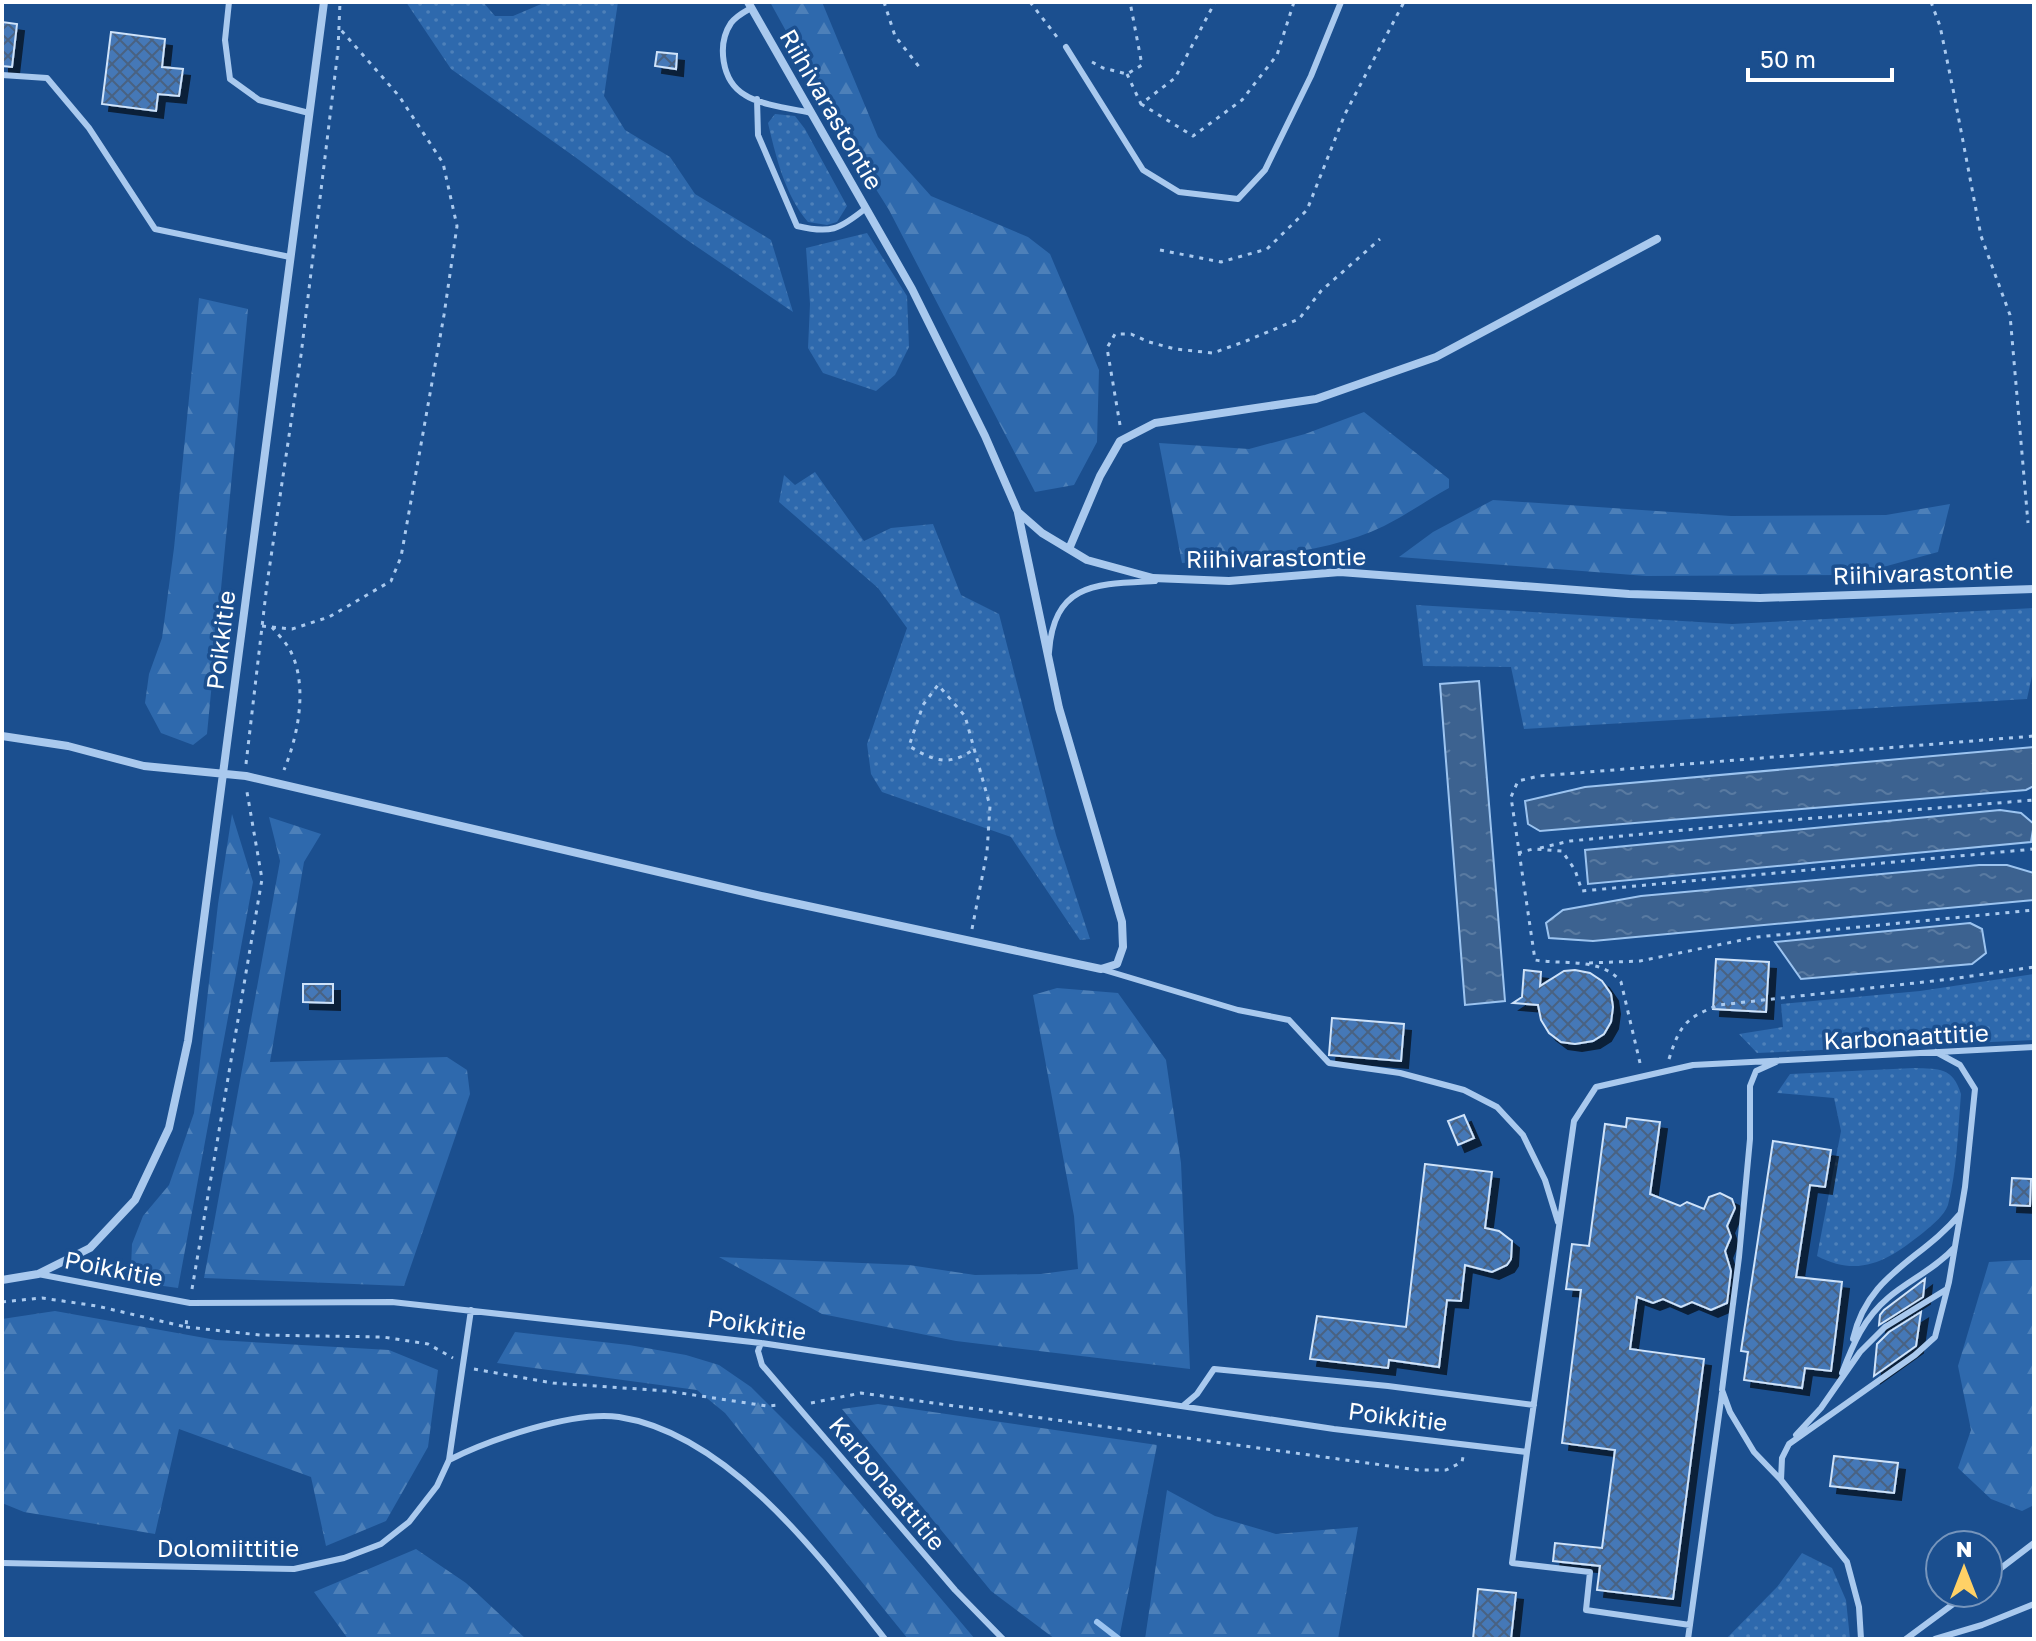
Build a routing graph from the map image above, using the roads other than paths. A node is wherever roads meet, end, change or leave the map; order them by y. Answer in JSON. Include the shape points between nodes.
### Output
{"nodes":[{"id":1,"x":229,"y":2,"type":"edge"},
{"id":2,"x":1341,"y":2,"type":"edge"},
{"id":3,"x":323,"y":5,"type":"edge"},
{"id":4,"x":750,"y":5,"type":"edge"},
{"id":5,"x":1066,"y":47,"type":"road end"},
{"id":6,"x":2,"y":75,"type":"edge"},
{"id":7,"x":757,"y":99,"type":"junction"},
{"id":8,"x":309,"y":113,"type":"junction"},
{"id":9,"x":812,"y":113,"type":"junction"},
{"id":10,"x":866,"y":208,"type":"junction"},
{"id":11,"x":1657,"y":239,"type":"dead end"},
{"id":12,"x":290,"y":257,"type":"junction"},
{"id":13,"x":1018,"y":512,"type":"junction"},
{"id":14,"x":1069,"y":549,"type":"junction"},
{"id":15,"x":1183,"y":579,"type":"junction"},
{"id":16,"x":2034,"y":589,"type":"edge"},
{"id":17,"x":1048,"y":661,"type":"junction"},
{"id":18,"x":2,"y":736,"type":"edge"},
{"id":19,"x":223,"y":773,"type":"junction"},
{"id":20,"x":1101,"y":969,"type":"junction"},
{"id":21,"x":2034,"y":1047,"type":"edge"},
{"id":22,"x":1936,"y":1052,"type":"junction"},
{"id":23,"x":1780,"y":1061,"type":"junction"},
{"id":24,"x":1961,"y":1213,"type":"junction"},
{"id":25,"x":1559,"y":1225,"type":"junction"},
{"id":26,"x":1955,"y":1247,"type":"junction"},
{"id":27,"x":38,"y":1274,"type":"junction"},
{"id":28,"x":2,"y":1280,"type":"edge"},
{"id":29,"x":1947,"y":1289,"type":"junction"},
{"id":30,"x":471,"y":1310,"type":"junction"},
{"id":31,"x":761,"y":1343,"type":"junction"},
{"id":32,"x":1852,"y":1347,"type":"junction"},
{"id":33,"x":1840,"y":1381,"type":"junction"},
{"id":34,"x":1722,"y":1390,"type":"junction"},
{"id":35,"x":1184,"y":1405,"type":"junction"},
{"id":36,"x":1534,"y":1405,"type":"junction"},
{"id":37,"x":1789,"y":1444,"type":"junction"},
{"id":38,"x":1527,"y":1452,"type":"junction"},
{"id":39,"x":449,"y":1460,"type":"junction"},
{"id":40,"x":1781,"y":1480,"type":"junction"},
{"id":41,"x":2034,"y":1543,"type":"edge"},
{"id":42,"x":2,"y":1563,"type":"edge"},
{"id":43,"x":2004,"y":1566,"type":"edge"},
{"id":44,"x":2034,"y":1604,"type":"edge"},
{"id":45,"x":1946,"y":1609,"type":"edge"},
{"id":46,"x":1690,"y":1625,"type":"junction"},
{"id":47,"x":885,"y":1639,"type":"edge"},
{"id":48,"x":1003,"y":1639,"type":"edge"},
{"id":49,"x":1688,"y":1639,"type":"edge"},
{"id":50,"x":1861,"y":1639,"type":"edge"},
{"id":51,"x":1906,"y":1639,"type":"edge"},
{"id":52,"x":1935,"y":1639,"type":"edge"}],
"edges":[{"from":1,"to":8,"type":"lane","via":[[225,40],[230,79],[259,100]]},
{"from":2,"to":5,"type":"lane","via":[[1265,170],[1238,199],[1179,192],[1143,170]]},
{"from":3,"to":8,"type":"street","name":"Poikkitie"},
{"from":4,"to":7,"type":"lane","via":[[733,19],[724,37],[724,64],[744,95]]},
{"from":4,"to":9,"type":"street","name":"Riihivarastontie"},
{"from":6,"to":12,"type":"lane","via":[[47,78],[89,128],[155,229]]},
{"from":7,"to":9,"type":"lane"},
{"from":7,"to":10,"type":"lane","via":[[758,135],[797,226],[832,230]]},
{"from":8,"to":12,"type":"street","name":"Poikkitie"},
{"from":9,"to":10,"type":"street","name":"Riihivarastontie"},
{"from":10,"to":13,"type":"street","name":"Riihivarastontie","via":[[912,289]]},
{"from":11,"to":14,"type":"street","via":[[1436,357],[1316,399],[1155,423],[1120,441]]},
{"from":12,"to":19,"type":"street","name":"Poikkitie"},
{"from":13,"to":14,"type":"street","name":"Riihivarastontie"},
{"from":13,"to":17,"type":"street"},
{"from":14,"to":15,"type":"street","name":"Riihivarastontie","via":[[1087,560],[1153,578]]},
{"from":15,"to":16,"type":"street","name":"Riihivarastontie","via":[[1229,581],[1340,572],[1629,594],[1760,598]]},
{"from":15,"to":17,"type":"lane","via":[[1084,589],[1060,606]]},
{"from":17,"to":20,"type":"street","via":[[1122,922],[1117,964]]},
{"from":18,"to":19,"type":"street","via":[[144,766]]},
{"from":19,"to":20,"type":"street"},
{"from":19,"to":27,"type":"street","name":"Poikkitie","via":[[188,1041],[169,1128],[135,1200],[90,1248]]},
{"from":20,"to":25,"type":"lane","via":[[1289,1020],[1329,1063],[1400,1073],[1464,1090],[1497,1107],[1523,1135]]},
{"from":21,"to":22,"type":"lane","name":"Karbonaattitie"},
{"from":22,"to":23,"type":"lane","name":"Karbonaattitie"},
{"from":22,"to":24,"type":"lane","via":[[1960,1065],[1975,1089]]},
{"from":23,"to":25,"type":"lane","name":"Karbonaattitie","via":[[1693,1065],[1596,1087],[1574,1121]]},
{"from":23,"to":34,"type":"lane","via":[[1756,1071],[1750,1086],[1741,1242]]},
{"from":24,"to":26,"type":"lane"},
{"from":24,"to":32,"type":"lane","via":[[1945,1233],[1880,1284],[1858,1318]]},
{"from":25,"to":36,"type":"lane","name":"Karbonaattitie"},
{"from":26,"to":29,"type":"lane"},
{"from":26,"to":32,"type":"lane","via":[[1942,1262],[1889,1297],[1868,1318]]},
{"from":27,"to":28,"type":"street"},
{"from":27,"to":30,"type":"lane","name":"Poikkitie","via":[[190,1303],[392,1302]]},
{"from":29,"to":33,"type":"lane","via":[[1885,1327]]},
{"from":29,"to":37,"type":"lane","via":[[1935,1337]]},
{"from":30,"to":31,"type":"lane","name":"Poikkitie"},
{"from":30,"to":39,"type":"lane","name":"Dolomiittitie"},
{"from":31,"to":35,"type":"lane","name":"Poikkitie"},
{"from":31,"to":48,"type":"lane","name":"Karbonaattitie","via":[[762,1365]]},
{"from":32,"to":33,"type":"lane"},
{"from":33,"to":37,"type":"lane"},
{"from":34,"to":40,"type":"lane","via":[[1754,1452]]},
{"from":34,"to":46,"type":"lane"},
{"from":35,"to":36,"type":"lane","via":[[1214,1369]]},
{"from":35,"to":38,"type":"lane","name":"Poikkitie"},
{"from":36,"to":38,"type":"lane","name":"Karbonaattitie"},
{"from":37,"to":40,"type":"lane"},
{"from":38,"to":46,"type":"lane","name":"Karbonaattitie","via":[[1512,1563],[1590,1572],[1586,1610]]},
{"from":39,"to":42,"type":"lane","name":"Dolomiittitie","via":[[437,1486],[409,1522],[381,1544],[344,1558],[294,1569]]},
{"from":39,"to":47,"type":"lane","via":[[566,1418],[618,1417],[676,1434],[732,1472],[782,1516]]},
{"from":40,"to":50,"type":"lane","via":[[1847,1562]]},
{"from":41,"to":43,"type":"lane"},
{"from":44,"to":52,"type":"lane"},
{"from":45,"to":51,"type":"lane"},
{"from":46,"to":49,"type":"lane"}]}
